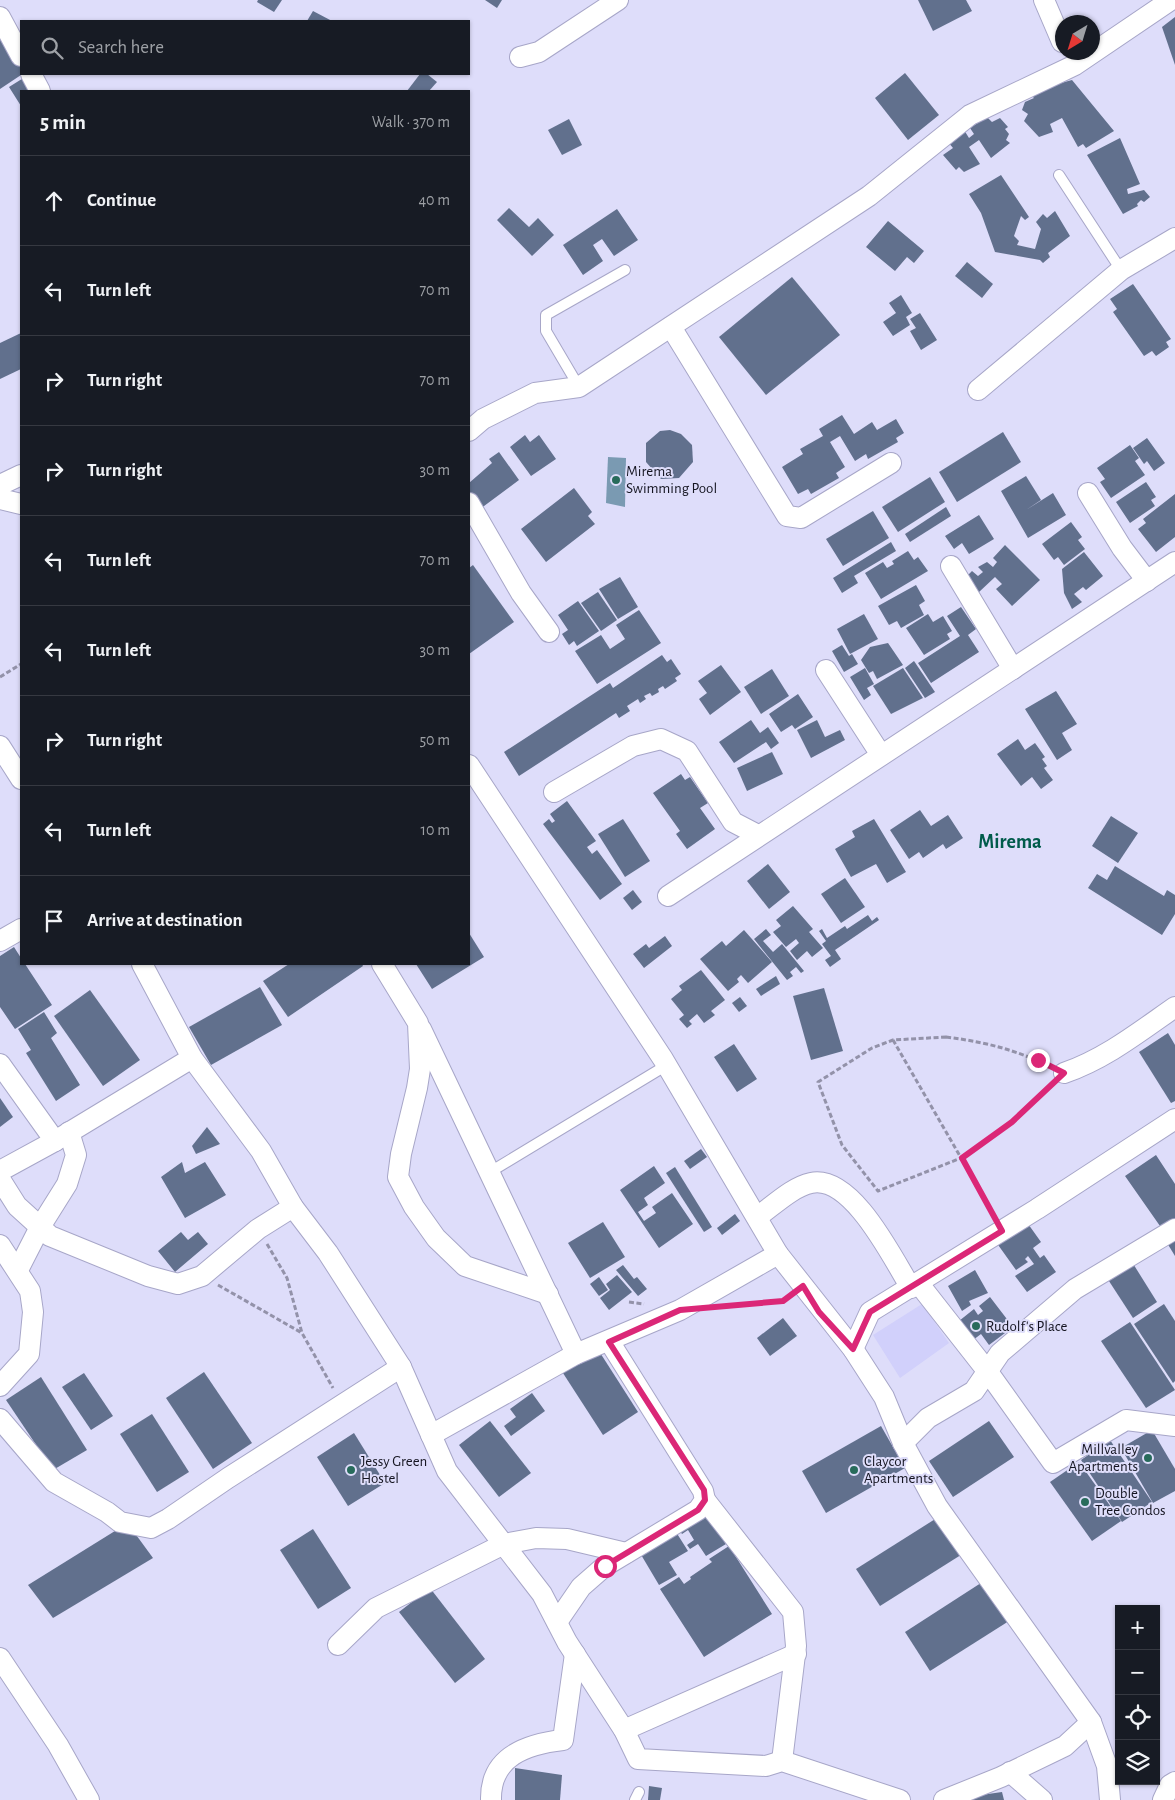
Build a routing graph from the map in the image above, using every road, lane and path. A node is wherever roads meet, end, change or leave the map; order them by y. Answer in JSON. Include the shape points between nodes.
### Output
{"nodes":[{"id":1,"x":618,"y":0,"type":"edge"},
{"id":2,"x":1044,"y":0,"type":"edge"},
{"id":3,"x":1172,"y":0,"type":"edge"},
{"id":4,"x":0,"y":17,"type":"edge"},
{"id":5,"x":1055,"y":26,"type":"edge"},
{"id":6,"x":1100,"y":42,"type":"edge"},
{"id":7,"x":20,"y":54,"type":"edge"},
{"id":8,"x":520,"y":57,"type":"dead end"},
{"id":9,"x":1070,"y":60,"type":"edge"},
{"id":10,"x":32,"y":75,"type":"edge"},
{"id":11,"x":39,"y":90,"type":"edge"},
{"id":12,"x":1059,"y":175,"type":"dead end"},
{"id":13,"x":1175,"y":238,"type":"edge"},
{"id":14,"x":626,"y":270,"type":"dead end"},
{"id":15,"x":1121,"y":270,"type":"junction"},
{"id":16,"x":671,"y":327,"type":"junction"},
{"id":17,"x":579,"y":387,"type":"junction"},
{"id":18,"x":978,"y":390,"type":"dead end"},
{"id":19,"x":470,"y":430,"type":"edge"},
{"id":20,"x":891,"y":463,"type":"dead end"},
{"id":21,"x":20,"y":475,"type":"edge"},
{"id":22,"x":0,"y":485,"type":"edge"},
{"id":23,"x":1088,"y":493,"type":"dead end"},
{"id":24,"x":0,"y":499,"type":"edge"},
{"id":25,"x":20,"y":504,"type":"edge"},
{"id":26,"x":470,"y":505,"type":"edge"},
{"id":27,"x":1175,"y":562,"type":"edge"},
{"id":28,"x":952,"y":566,"type":"dead end"},
{"id":29,"x":1147,"y":581,"type":"junction"},
{"id":30,"x":549,"y":632,"type":"dead end"},
{"id":31,"x":20,"y":665,"type":"edge"},
{"id":32,"x":1012,"y":669,"type":"junction"},
{"id":33,"x":826,"y":670,"type":"dead end"},
{"id":34,"x":0,"y":677,"type":"edge"},
{"id":35,"x":0,"y":746,"type":"edge"},
{"id":36,"x":880,"y":755,"type":"junction"},
{"id":37,"x":470,"y":767,"type":"edge"},
{"id":38,"x":20,"y":777,"type":"edge"},
{"id":39,"x":554,"y":792,"type":"dead end"},
{"id":40,"x":758,"y":836,"type":"junction"},
{"id":41,"x":668,"y":896,"type":"dead end"},
{"id":42,"x":20,"y":930,"type":"edge"},
{"id":43,"x":0,"y":941,"type":"edge"},
{"id":44,"x":143,"y":965,"type":"edge"},
{"id":45,"x":383,"y":965,"type":"edge"},
{"id":46,"x":1175,"y":1007,"type":"edge"},
{"id":47,"x":418,"y":1023,"type":"junction"},
{"id":48,"x":893,"y":1040,"type":"junction"},
{"id":49,"x":192,"y":1058,"type":"junction"},
{"id":50,"x":0,"y":1064,"type":"edge"},
{"id":51,"x":667,"y":1065,"type":"junction"},
{"id":52,"x":1064,"y":1073,"type":"junction"},
{"id":53,"x":1175,"y":1119,"type":"edge"},
{"id":54,"x":62,"y":1136,"type":"junction"},
{"id":55,"x":962,"y":1158,"type":"junction"},
{"id":56,"x":0,"y":1171,"type":"edge"},
{"id":57,"x":490,"y":1172,"type":"junction"},
{"id":58,"x":0,"y":1179,"type":"edge"},
{"id":59,"x":293,"y":1207,"type":"junction"},
{"id":60,"x":756,"y":1217,"type":"junction"},
{"id":61,"x":40,"y":1227,"type":"junction"},
{"id":62,"x":258,"y":1229,"type":"junction"},
{"id":63,"x":1175,"y":1229,"type":"edge"},
{"id":64,"x":1002,"y":1231,"type":"junction"},
{"id":65,"x":0,"y":1245,"type":"edge"},
{"id":66,"x":778,"y":1254,"type":"junction"},
{"id":67,"x":18,"y":1270,"type":"junction"},
{"id":68,"x":202,"y":1276,"type":"junction"},
{"id":69,"x":915,"y":1286,"type":"junction"},
{"id":70,"x":548,"y":1294,"type":"junction"},
{"id":71,"x":790,"y":1296,"type":"dead end"},
{"id":72,"x":629,"y":1302,"type":"dead end"},
{"id":73,"x":646,"y":1305,"type":"dead end"},
{"id":74,"x":723,"y":1307,"type":"dead end"},
{"id":75,"x":302,"y":1333,"type":"junction"},
{"id":76,"x":609,"y":1342,"type":"junction"},
{"id":77,"x":853,"y":1349,"type":"junction"},
{"id":78,"x":576,"y":1354,"type":"junction"},
{"id":79,"x":401,"y":1368,"type":"junction"},
{"id":80,"x":988,"y":1372,"type":"junction"},
{"id":81,"x":0,"y":1386,"type":"edge"},
{"id":82,"x":343,"y":1406,"type":"junction"},
{"id":83,"x":0,"y":1419,"type":"edge"},
{"id":84,"x":1175,"y":1426,"type":"edge"},
{"id":85,"x":431,"y":1435,"type":"junction"},
{"id":86,"x":904,"y":1443,"type":"junction"},
{"id":87,"x":705,"y":1500,"type":"junction"},
{"id":88,"x":504,"y":1544,"type":"junction"},
{"id":89,"x":626,"y":1553,"type":"junction"},
{"id":90,"x":557,"y":1622,"type":"junction"},
{"id":91,"x":338,"y":1645,"type":"dead end"},
{"id":92,"x":574,"y":1654,"type":"junction"},
{"id":93,"x":796,"y":1654,"type":"junction"},
{"id":94,"x":0,"y":1658,"type":"edge"},
{"id":95,"x":1091,"y":1722,"type":"junction"},
{"id":96,"x":624,"y":1730,"type":"junction"},
{"id":97,"x":782,"y":1761,"type":"junction"},
{"id":98,"x":1010,"y":1772,"type":"junction"},
{"id":99,"x":1175,"y":1782,"type":"edge"},
{"id":100,"x":89,"y":1800,"type":"edge"},
{"id":101,"x":491,"y":1800,"type":"edge"},
{"id":102,"x":900,"y":1800,"type":"edge"},
{"id":103,"x":944,"y":1800,"type":"edge"},
{"id":104,"x":1042,"y":1800,"type":"edge"},
{"id":105,"x":1110,"y":1800,"type":"edge"},
{"id":106,"x":1163,"y":1800,"type":"edge"}],
"edges":[{"from":1,"to":8,"type":"street","via":[[539,52]]},
{"from":2,"to":5,"type":"street"},
{"from":3,"to":6,"type":"street"},
{"from":4,"to":7,"type":"street"},
{"from":9,"to":16,"type":"street","via":[[970,115],[869,196]]},
{"from":10,"to":11,"type":"street"},
{"from":12,"to":15,"type":"lane"},
{"from":13,"to":15,"type":"street"},
{"from":14,"to":17,"type":"lane","via":[[546,316],[546,331]]},
{"from":15,"to":18,"type":"street"},
{"from":16,"to":17,"type":"street"},
{"from":16,"to":20,"type":"street","via":[[787,516],[801,518]]},
{"from":17,"to":19,"type":"street","via":[[536,393],[483,419]]},
{"from":21,"to":22,"type":"street"},
{"from":23,"to":29,"type":"street"},
{"from":24,"to":25,"type":"street"},
{"from":26,"to":30,"type":"street"},
{"from":27,"to":29,"type":"street"},
{"from":28,"to":32,"type":"street"},
{"from":29,"to":32,"type":"street"},
{"from":31,"to":34,"type":"path"},
{"from":32,"to":36,"type":"street"},
{"from":33,"to":36,"type":"street"},
{"from":35,"to":38,"type":"street"},
{"from":36,"to":40,"type":"street"},
{"from":37,"to":51,"type":"street"},
{"from":39,"to":40,"type":"street","via":[[633,746],[661,739],[686,751],[733,822]]},
{"from":40,"to":41,"type":"street"},
{"from":42,"to":43,"type":"street"},
{"from":44,"to":49,"type":"street"},
{"from":45,"to":47,"type":"street"},
{"from":46,"to":52,"type":"street","via":[[1115,1049]]},
{"from":47,"to":57,"type":"street"},
{"from":47,"to":70,"type":"street","via":[[418,1088],[398,1177],[436,1238],[465,1266]]},
{"from":48,"to":52,"type":"path","via":[[946,1037],[998,1045]]},
{"from":48,"to":55,"type":"path"},
{"from":48,"to":55,"type":"path","via":[[872,1048],[818,1082],[842,1145],[878,1191]]},
{"from":49,"to":54,"type":"street"},
{"from":49,"to":59,"type":"street","via":[[261,1151]]},
{"from":50,"to":54,"type":"street"},
{"from":51,"to":57,"type":"lane"},
{"from":51,"to":60,"type":"street"},
{"from":52,"to":55,"type":"path","via":[[1012,1122]]},
{"from":53,"to":64,"type":"street"},
{"from":54,"to":56,"type":"street"},
{"from":54,"to":61,"type":"street","via":[[76,1155],[67,1184]]},
{"from":55,"to":64,"type":"path"},
{"from":57,"to":70,"type":"street"},
{"from":58,"to":61,"type":"street","via":[[17,1206]]},
{"from":59,"to":62,"type":"street"},
{"from":59,"to":79,"type":"street","via":[[328,1253]]},
{"from":60,"to":66,"type":"street"},
{"from":60,"to":69,"type":"street","via":[[802,1186],[826,1183],[839,1189],[860,1208]]},
{"from":61,"to":67,"type":"street"},
{"from":61,"to":68,"type":"street","via":[[50,1236],[148,1276],[178,1284]]},
{"from":62,"to":68,"type":"street"},
{"from":62,"to":75,"type":"path","via":[[286,1278]]},
{"from":63,"to":80,"type":"street","via":[[1075,1289],[1000,1353]]},
{"from":64,"to":69,"type":"street"},
{"from":65,"to":67,"type":"street"},
{"from":66,"to":76,"type":"street","via":[[680,1310]]},
{"from":66,"to":77,"type":"street"},
{"from":67,"to":81,"type":"street","via":[[30,1291],[32,1336],[29,1354]]},
{"from":68,"to":75,"type":"path"},
{"from":69,"to":77,"type":"street","via":[[870,1312]]},
{"from":69,"to":80,"type":"street"},
{"from":70,"to":78,"type":"street"},
{"from":71,"to":74,"type":"path","via":[[783,1301]]},
{"from":72,"to":73,"type":"path"},
{"from":75,"to":82,"type":"path"},
{"from":76,"to":78,"type":"street"},
{"from":76,"to":87,"type":"street","via":[[704,1490]]},
{"from":77,"to":86,"type":"street","via":[[884,1397]]},
{"from":78,"to":85,"type":"street"},
{"from":79,"to":82,"type":"street"},
{"from":79,"to":85,"type":"street"},
{"from":80,"to":84,"type":"street","via":[[1053,1463],[1126,1420]]},
{"from":80,"to":86,"type":"street","via":[[974,1391],[928,1418]]},
{"from":82,"to":83,"type":"street","via":[[151,1528],[120,1522],[54,1482]]},
{"from":85,"to":88,"type":"street","via":[[447,1471]]},
{"from":86,"to":95,"type":"street","via":[[937,1506]]},
{"from":87,"to":89,"type":"street","via":[[698,1510]]},
{"from":87,"to":93,"type":"street","via":[[793,1612]]},
{"from":88,"to":89,"type":"street","via":[[536,1538],[567,1539]]},
{"from":88,"to":90,"type":"street","via":[[542,1594]]},
{"from":88,"to":91,"type":"street","via":[[376,1608]]},
{"from":89,"to":90,"type":"street","via":[[581,1587]]},
{"from":90,"to":92,"type":"street"},
{"from":92,"to":96,"type":"street"},
{"from":92,"to":101,"type":"street","via":[[563,1740],[536,1743],[509,1757],[491,1785]]},
{"from":93,"to":96,"type":"street"},
{"from":93,"to":97,"type":"street"},
{"from":94,"to":100,"type":"street","via":[[58,1745]]},
{"from":95,"to":98,"type":"street","via":[[1065,1746]]},
{"from":95,"to":105,"type":"street","via":[[1107,1766]]},
{"from":96,"to":97,"type":"street","via":[[638,1759],[766,1766]]},
{"from":97,"to":102,"type":"street"},
{"from":98,"to":103,"type":"street"},
{"from":98,"to":104,"type":"street"},
{"from":99,"to":106,"type":"street"}]}
